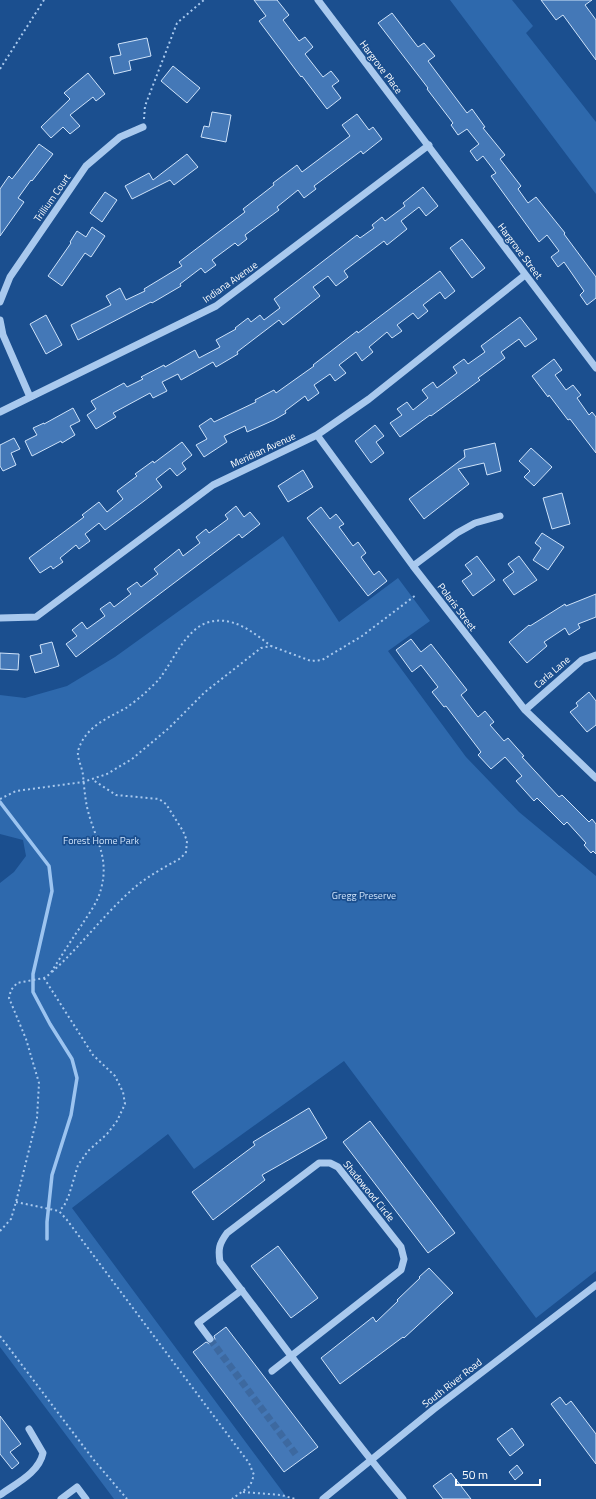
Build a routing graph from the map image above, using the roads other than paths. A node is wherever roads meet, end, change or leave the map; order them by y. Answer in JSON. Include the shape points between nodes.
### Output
{"nodes":[{"id":1,"x":318,"y":0,"type":"edge"},
{"id":2,"x":143,"y":127,"type":"road end"},
{"id":3,"x":429,"y":145,"type":"junction"},
{"id":4,"x":524,"y":275,"type":"junction"},
{"id":5,"x":0,"y":302,"type":"edge"},
{"id":6,"x":0,"y":320,"type":"edge"},
{"id":7,"x":596,"y":368,"type":"edge"},
{"id":8,"x":30,"y":397,"type":"junction"},
{"id":9,"x":0,"y":412,"type":"edge"},
{"id":10,"x":317,"y":435,"type":"junction"},
{"id":11,"x":500,"y":516,"type":"dead end"},
{"id":12,"x":413,"y":566,"type":"junction"},
{"id":13,"x":0,"y":618,"type":"edge"},
{"id":14,"x":596,"y":655,"type":"edge"},
{"id":15,"x":524,"y":710,"type":"junction"},
{"id":16,"x":596,"y":778,"type":"edge"},
{"id":17,"x":596,"y":1285,"type":"edge"},
{"id":18,"x":242,"y":1290,"type":"junction"},
{"id":19,"x":210,"y":1339,"type":"tunnel mouth"},
{"id":20,"x":292,"y":1356,"type":"junction"},
{"id":21,"x":272,"y":1371,"type":"dead end"},
{"id":22,"x":29,"y":1429,"type":"dead end"},
{"id":23,"x":371,"y":1461,"type":"junction"},
{"id":24,"x":0,"y":1495,"type":"edge"},
{"id":25,"x":61,"y":1499,"type":"edge"},
{"id":26,"x":86,"y":1499,"type":"edge"},
{"id":27,"x":322,"y":1499,"type":"edge"},
{"id":28,"x":403,"y":1499,"type":"edge"}],
"edges":[{"from":1,"to":3,"type":"street","name":"Hargrove Place"},
{"from":2,"to":5,"type":"street","name":"Trillium Court","via":[[120,137],[86,166],[10,277]]},
{"from":3,"to":4,"type":"street","name":"Hargrove Street"},
{"from":3,"to":8,"type":"street","name":"Indiana Avenue","via":[[216,306]]},
{"from":4,"to":7,"type":"street","name":"Hargrove Street"},
{"from":4,"to":10,"type":"street","name":"Meridian Avenue","via":[[369,399]]},
{"from":6,"to":8,"type":"street","via":[[3,335]]},
{"from":8,"to":9,"type":"street","name":"Indiana Avenue"},
{"from":10,"to":12,"type":"street","name":"Polaris Street"},
{"from":10,"to":13,"type":"street","name":"Meridian Avenue","via":[[213,485],[36,617]]},
{"from":11,"to":12,"type":"street","via":[[475,523],[457,533]]},
{"from":12,"to":15,"type":"street","name":"Polaris Street"},
{"from":14,"to":15,"type":"street","name":"Carla Lane","via":[[582,660]]},
{"from":15,"to":16,"type":"street","name":"Polaris Street"},
{"from":17,"to":23,"type":"street","name":"South River Road","via":[[434,1409]]},
{"from":18,"to":19,"type":"street","via":[[198,1323]]},
{"from":18,"to":20,"type":"street","name":"Shadowood Circle"},
{"from":18,"to":20,"type":"street","name":"Shadowood Circle","via":[[220,1262],[221,1242],[227,1233],[319,1163],[330,1163],[338,1167],[401,1247],[404,1259],[401,1270]]},
{"from":20,"to":21,"type":"street"},
{"from":20,"to":23,"type":"street","name":"Shadowood Circle"},
{"from":22,"to":24,"type":"street","via":[[43,1453],[41,1460],[36,1468]]},
{"from":23,"to":27,"type":"street","name":"South River Road"},
{"from":23,"to":28,"type":"street","name":"Shadowood Circle"},
{"from":25,"to":26,"type":"street","via":[[77,1487]]}]}
